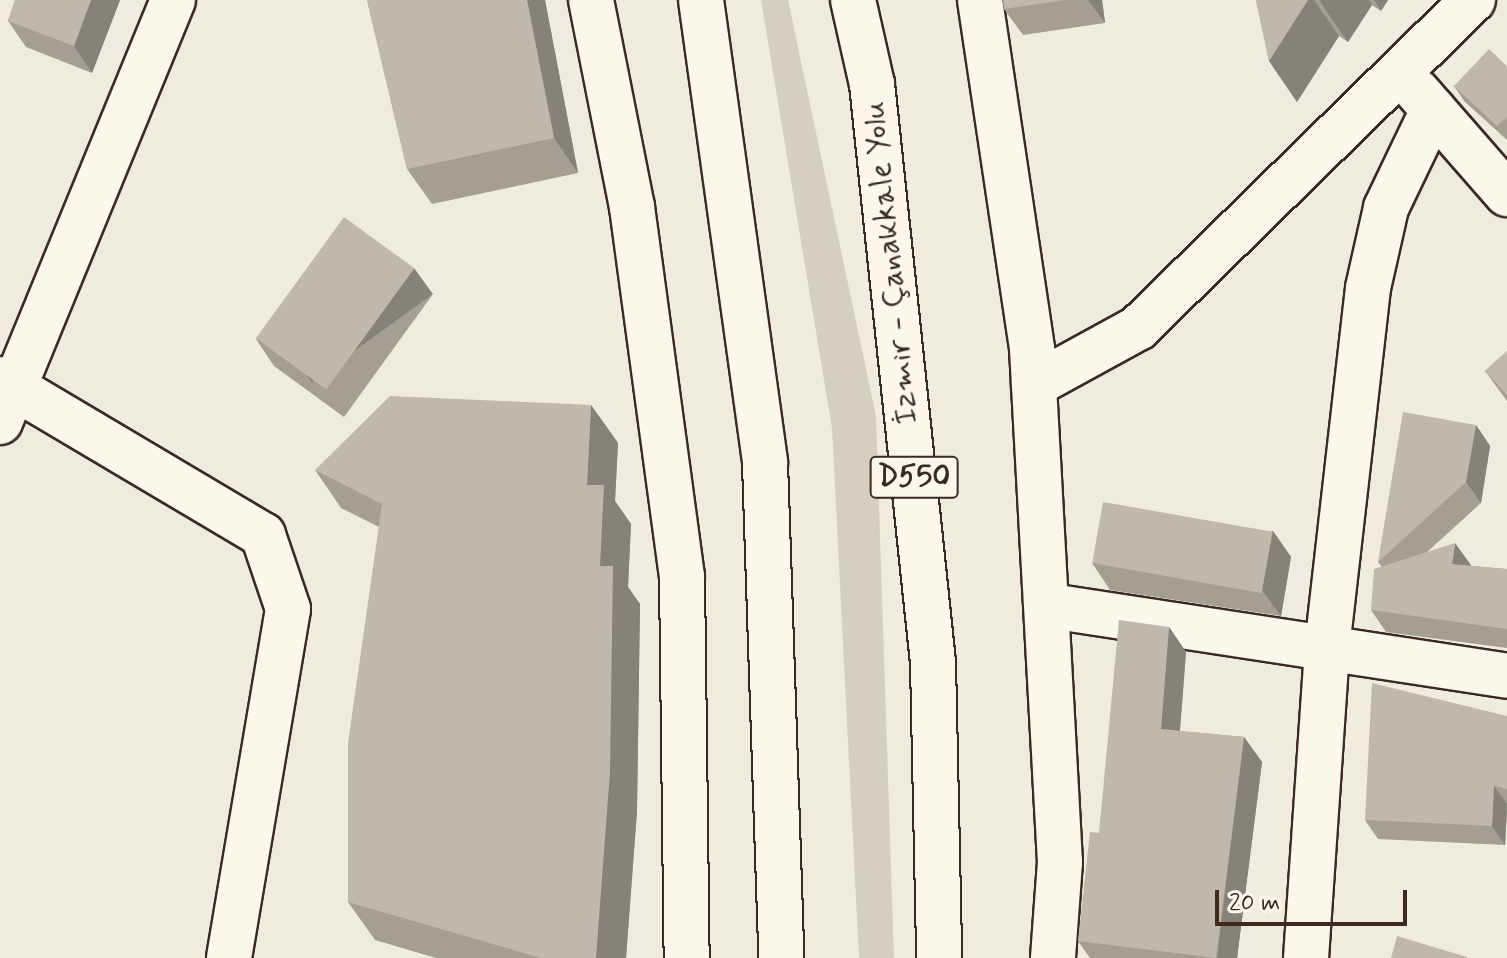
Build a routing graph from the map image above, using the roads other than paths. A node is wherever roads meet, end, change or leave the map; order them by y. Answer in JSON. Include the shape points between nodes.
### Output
{"nodes":[{"id":1,"x":173,"y":0,"type":"edge"},
{"id":2,"x":591,"y":0,"type":"edge"},
{"id":3,"x":701,"y":0,"type":"edge"},
{"id":4,"x":853,"y":0,"type":"edge"},
{"id":5,"x":980,"y":0,"type":"edge"},
{"id":6,"x":1473,"y":0,"type":"edge"},
{"id":7,"x":1400,"y":71,"type":"junction"},
{"id":8,"x":1433,"y":110,"type":"junction"},
{"id":9,"x":1507,"y":194,"type":"edge"},
{"id":10,"x":1034,"y":385,"type":"junction"},
{"id":11,"x":5,"y":395,"type":"edge"},
{"id":12,"x":1051,"y":606,"type":"junction"},
{"id":13,"x":1327,"y":648,"type":"junction"},
{"id":14,"x":1507,"y":676,"type":"edge"},
{"id":15,"x":229,"y":958,"type":"edge"},
{"id":16,"x":687,"y":958,"type":"edge"},
{"id":17,"x":781,"y":958,"type":"edge"},
{"id":18,"x":939,"y":958,"type":"edge"},
{"id":19,"x":1053,"y":958,"type":"edge"},
{"id":20,"x":1306,"y":958,"type":"edge"}],
"edges":[{"from":1,"to":11,"type":"main road"},
{"from":2,"to":16,"type":"main road","via":[[632,207],[682,576]]},
{"from":3,"to":17,"type":"main road","via":[[765,463]]},
{"from":4,"to":18,"type":"main road","name":"İzmir - Çanakkale Yolu","number":"D550","via":[[872,84],[933,662]]},
{"from":5,"to":10,"type":"main road"},
{"from":6,"to":7,"type":"main road"},
{"from":7,"to":8,"type":"main road"},
{"from":7,"to":10,"type":"main road","via":[[1138,328]]},
{"from":8,"to":9,"type":"main road"},
{"from":8,"to":13,"type":"main road","via":[[1386,208],[1368,288]]},
{"from":10,"to":12,"type":"main road"},
{"from":11,"to":15,"type":"main road","via":[[263,535],[288,609]]},
{"from":12,"to":13,"type":"main road"},
{"from":12,"to":19,"type":"main road","via":[[1060,862]]},
{"from":13,"to":14,"type":"main road"},
{"from":13,"to":20,"type":"main road"}]}
